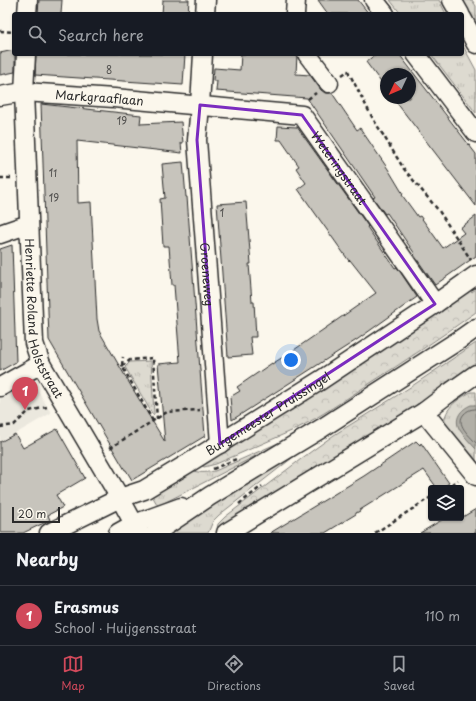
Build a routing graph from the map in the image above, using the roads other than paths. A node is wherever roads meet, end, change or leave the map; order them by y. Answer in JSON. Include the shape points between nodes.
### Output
{"nodes":[{"id":1,"x":28,"y":0,"type":"edge"},
{"id":2,"x":206,"y":0,"type":"edge"},
{"id":3,"x":296,"y":0,"type":"edge"},
{"id":4,"x":374,"y":0,"type":"edge"},
{"id":5,"x":452,"y":0,"type":"edge"},
{"id":6,"x":27,"y":12,"type":"edge"},
{"id":7,"x":205,"y":12,"type":"edge"},
{"id":8,"x":295,"y":12,"type":"edge"},
{"id":9,"x":383,"y":12,"type":"edge"},
{"id":10,"x":459,"y":12,"type":"edge"},
{"id":11,"x":464,"y":22,"type":"edge"},
{"id":12,"x":476,"y":44,"type":"edge"},
{"id":13,"x":26,"y":56,"type":"edge"},
{"id":14,"x":203,"y":56,"type":"edge"},
{"id":15,"x":308,"y":56,"type":"edge"},
{"id":16,"x":418,"y":56,"type":"edge"},
{"id":17,"x":329,"y":84,"type":"road end"},
{"id":18,"x":24,"y":92,"type":"junction"},
{"id":19,"x":0,"y":96,"type":"edge"},
{"id":20,"x":200,"y":105,"type":"junction"},
{"id":21,"x":476,"y":133,"type":"edge"},
{"id":22,"x":29,"y":224,"type":"junction"},
{"id":23,"x":0,"y":234,"type":"edge"},
{"id":24,"x":475,"y":269,"type":"edge"},
{"id":25,"x":435,"y":304,"type":"junction"},
{"id":26,"x":476,"y":328,"type":"edge"},
{"id":27,"x":41,"y":364,"type":"junction"},
{"id":28,"x":475,"y":376,"type":"edge"},
{"id":29,"x":0,"y":387,"type":"edge"},
{"id":30,"x":424,"y":412,"type":"junction"},
{"id":31,"x":220,"y":444,"type":"junction"},
{"id":32,"x":476,"y":476,"type":"edge"},
{"id":33,"x":210,"y":496,"type":"junction"},
{"id":34,"x":120,"y":498,"type":"junction"},
{"id":35,"x":136,"y":529,"type":"edge"},
{"id":36,"x":49,"y":533,"type":"edge"},
{"id":37,"x":118,"y":533,"type":"edge"},
{"id":38,"x":155,"y":533,"type":"edge"},
{"id":39,"x":226,"y":533,"type":"edge"}],
"edges":[{"from":1,"to":6,"type":"street"},
{"from":2,"to":7,"type":"street"},
{"from":3,"to":8,"type":"street"},
{"from":4,"to":9,"type":"street"},
{"from":5,"to":10,"type":"street"},
{"from":11,"to":12,"type":"street"},
{"from":13,"to":18,"type":"street","name":"Henriette Roland Holststraat"},
{"from":14,"to":20,"type":"street","name":"Groeneweg"},
{"from":15,"to":17,"type":"street"},
{"from":16,"to":21,"type":"street"},
{"from":18,"to":19,"type":"street","name":"Markgraaflaan"},
{"from":18,"to":20,"type":"street","name":"Markgraaflaan"},
{"from":18,"to":22,"type":"street","name":"Henriette Roland Holststraat"},
{"from":20,"to":25,"type":"street","name":"Weteringstraat","via":[[302,115]]},
{"from":20,"to":31,"type":"street","name":"Groeneweg","via":[[197,140]]},
{"from":22,"to":23,"type":"street"},
{"from":22,"to":27,"type":"street","name":"Henriette Roland Holststraat","via":[[34,343]]},
{"from":24,"to":25,"type":"street","name":"Burgemeester Pruissingel"},
{"from":25,"to":31,"type":"street","name":"Burgemeester Pruissingel"},
{"from":26,"to":33,"type":"street","via":[[322,428]]},
{"from":27,"to":29,"type":"street"},
{"from":27,"to":34,"type":"street","name":"Henriette Roland Holststraat"},
{"from":28,"to":30,"type":"street"},
{"from":30,"to":32,"type":"street"},
{"from":30,"to":39,"type":"street"},
{"from":31,"to":34,"type":"street","name":"Burgemeester Pruissingel","via":[[144,490]]},
{"from":33,"to":35,"type":"street"},
{"from":33,"to":38,"type":"street"},
{"from":34,"to":35,"type":"street","name":"Henriette Roland Holststraat"},
{"from":34,"to":36,"type":"street","name":"Burgemeester Pruissingel"},
{"from":35,"to":37,"type":"street"}]}
